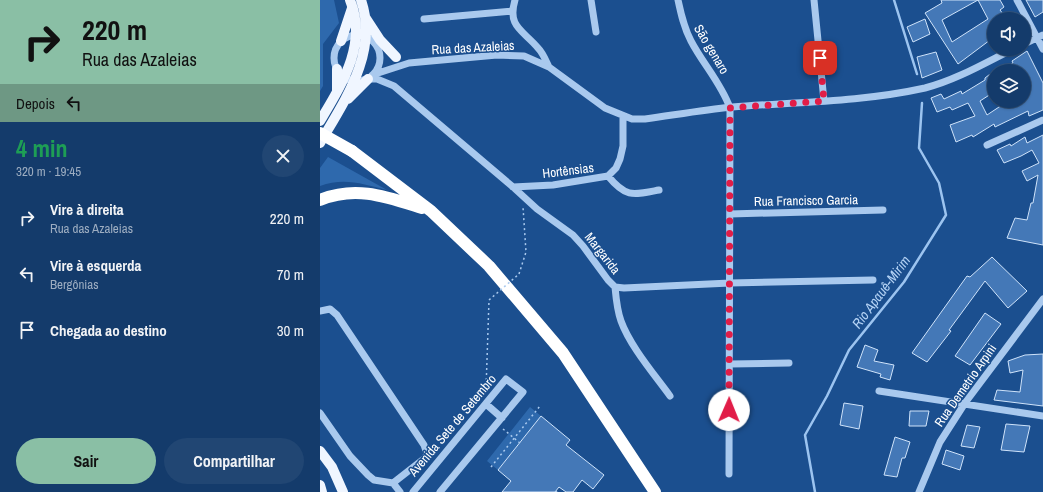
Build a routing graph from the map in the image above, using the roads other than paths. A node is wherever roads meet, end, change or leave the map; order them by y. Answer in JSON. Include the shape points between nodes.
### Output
{"nodes":[{"id":1,"x":516,"y":0,"type":"edge"},
{"id":2,"x":591,"y":0,"type":"edge"},
{"id":3,"x":678,"y":0,"type":"edge"},
{"id":4,"x":814,"y":0,"type":"edge"},
{"id":5,"x":1017,"y":0,"type":"edge"},
{"id":6,"x":355,"y":2,"type":"edge"},
{"id":7,"x":512,"y":11,"type":"junction"},
{"id":8,"x":364,"y":16,"type":"junction"},
{"id":9,"x":424,"y":19,"type":"dead end"},
{"id":10,"x":596,"y":32,"type":"dead end"},
{"id":11,"x":362,"y":36,"type":"junction"},
{"id":12,"x":1040,"y":36,"type":"edge"},
{"id":13,"x":1031,"y":40,"type":"edge"},
{"id":14,"x":341,"y":41,"type":"junction"},
{"id":15,"x":1043,"y":49,"type":"edge"},
{"id":16,"x":378,"y":50,"type":"junction"},
{"id":17,"x":999,"y":56,"type":"edge"},
{"id":18,"x":396,"y":57,"type":"junction"},
{"id":19,"x":409,"y":63,"type":"junction"},
{"id":20,"x":549,"y":67,"type":"junction"},
{"id":21,"x":337,"y":69,"type":"junction"},
{"id":22,"x":370,"y":77,"type":"junction"},
{"id":23,"x":345,"y":78,"type":"junction"},
{"id":24,"x":355,"y":82,"type":"junction"},
{"id":25,"x":337,"y":91,"type":"junction"},
{"id":26,"x":824,"y":101,"type":"junction"},
{"id":27,"x":342,"y":105,"type":"junction"},
{"id":28,"x":730,"y":108,"type":"junction"},
{"id":29,"x":623,"y":116,"type":"junction"},
{"id":30,"x":1043,"y":120,"type":"edge"},
{"id":31,"x":320,"y":121,"type":"edge"},
{"id":32,"x":320,"y":133,"type":"edge"},
{"id":33,"x":320,"y":143,"type":"edge"},
{"id":34,"x":987,"y":145,"type":"dead end"},
{"id":35,"x":608,"y":176,"type":"junction"},
{"id":36,"x":513,"y":186,"type":"junction"},
{"id":37,"x":659,"y":190,"type":"dead end"},
{"id":38,"x":320,"y":200,"type":"edge"},
{"id":39,"x":431,"y":210,"type":"junction"},
{"id":40,"x":883,"y":210,"type":"dead end"},
{"id":41,"x":730,"y":214,"type":"junction"},
{"id":42,"x":873,"y":280,"type":"dead end"},
{"id":43,"x":730,"y":283,"type":"junction"},
{"id":44,"x":615,"y":287,"type":"junction"},
{"id":45,"x":1043,"y":299,"type":"edge"},
{"id":46,"x":320,"y":311,"type":"edge"},
{"id":47,"x":790,"y":363,"type":"dead end"},
{"id":48,"x":730,"y":364,"type":"junction"},
{"id":49,"x":879,"y":391,"type":"dead end"},
{"id":50,"x":670,"y":396,"type":"dead end"},
{"id":51,"x":965,"y":403,"type":"junction"},
{"id":52,"x":486,"y":404,"type":"junction"},
{"id":53,"x":320,"y":413,"type":"edge"},
{"id":54,"x":1043,"y":416,"type":"edge"},
{"id":55,"x":499,"y":421,"type":"junction"},
{"id":56,"x":320,"y":451,"type":"edge"},
{"id":57,"x":729,"y":474,"type":"dead end"},
{"id":58,"x":392,"y":483,"type":"junction"},
{"id":59,"x":320,"y":485,"type":"edge"},
{"id":60,"x":322,"y":492,"type":"edge"},
{"id":61,"x":343,"y":492,"type":"edge"},
{"id":62,"x":400,"y":492,"type":"edge"},
{"id":63,"x":414,"y":492,"type":"edge"},
{"id":64,"x":440,"y":492,"type":"edge"},
{"id":65,"x":655,"y":492,"type":"edge"},
{"id":66,"x":919,"y":492,"type":"edge"}],
"edges":[{"from":1,"to":7,"type":"street"},
{"from":2,"to":10,"type":"street"},
{"from":3,"to":28,"type":"street","name":"São genaro","via":[[684,28],[726,95]]},
{"from":4,"to":26,"type":"street"},
{"from":5,"to":12,"type":"street"},
{"from":6,"to":8,"type":"main road"},
{"from":6,"to":11,"type":"main road"},
{"from":6,"to":14,"type":"main road"},
{"from":7,"to":9,"type":"street"},
{"from":7,"to":20,"type":"street","via":[[518,29],[536,46]]},
{"from":8,"to":11,"type":"main road"},
{"from":8,"to":18,"type":"main road","via":[[380,40]]},
{"from":11,"to":14,"type":"street","via":[[348,37]]},
{"from":11,"to":16,"type":"street","via":[[374,43]]},
{"from":11,"to":23,"type":"main road"},
{"from":11,"to":24,"type":"main road","via":[[366,45]]},
{"from":12,"to":13,"type":"street"},
{"from":12,"to":15,"type":"street"},
{"from":14,"to":21,"type":"street","via":[[334,56]]},
{"from":16,"to":18,"type":"street","name":"Rua das Azaleias"},
{"from":16,"to":22,"type":"street","via":[[380,62],[376,72]]},
{"from":17,"to":26,"type":"street","name":"Rua das Azaleias","via":[[953,78],[926,87],[888,95]]},
{"from":18,"to":19,"type":"street","name":"Rua das Azaleias"},
{"from":19,"to":20,"type":"street","name":"Rua das Azaleias","via":[[510,55],[524,56]]},
{"from":19,"to":22,"type":"street","name":"Rua das Azaleias"},
{"from":20,"to":29,"type":"street","name":"Rua das Azaleias","via":[[605,108]]},
{"from":21,"to":23,"type":"street"},
{"from":21,"to":25,"type":"main road"},
{"from":22,"to":24,"type":"street","name":"Rua das Azaleias"},
{"from":22,"to":27,"type":"main road"},
{"from":22,"to":36,"type":"street","name":"Margarida","via":[[394,86]]},
{"from":23,"to":24,"type":"street"},
{"from":23,"to":25,"type":"main road"},
{"from":24,"to":27,"type":"main road"},
{"from":25,"to":31,"type":"main road"},
{"from":26,"to":28,"type":"street","name":"Rua das Azaleias"},
{"from":27,"to":33,"type":"main road"},
{"from":28,"to":29,"type":"street","name":"Rua das Azaleias","via":[[645,119]]},
{"from":28,"to":41,"type":"street"},
{"from":29,"to":35,"type":"street","name":"Hortênsias","via":[[623,146],[620,159]]},
{"from":30,"to":34,"type":"street"},
{"from":32,"to":39,"type":"highway","bridge":true,"via":[[352,151]]},
{"from":35,"to":36,"type":"street","name":"Hortênsias","via":[[553,185]]},
{"from":35,"to":37,"type":"street","via":[[617,188],[625,192],[637,194]]},
{"from":36,"to":44,"type":"street","name":"Margarida","via":[[574,235]]},
{"from":38,"to":39,"type":"highway","via":[[331,195],[352,192],[376,194]]},
{"from":39,"to":65,"type":"highway","via":[[489,266],[563,353]]},
{"from":40,"to":41,"type":"street","name":"Rua Francisco Garcia"},
{"from":41,"to":43,"type":"street"},
{"from":42,"to":43,"type":"street","name":"Margarida"},
{"from":43,"to":44,"type":"street","name":"Margarida"},
{"from":43,"to":48,"type":"street"},
{"from":44,"to":50,"type":"street","via":[[621,322],[639,353]]},
{"from":45,"to":51,"type":"street","name":"Rua Demetrio Arpini"},
{"from":46,"to":58,"type":"street","via":[[330,309],[337,316],[427,450],[425,458]]},
{"from":47,"to":48,"type":"street"},
{"from":48,"to":57,"type":"street"},
{"from":49,"to":51,"type":"street"},
{"from":51,"to":54,"type":"street"},
{"from":51,"to":66,"type":"street","name":"Rua Demetrio Arpini","via":[[940,442]]},
{"from":52,"to":55,"type":"street"},
{"from":52,"to":55,"type":"street","name":"Avenida Sete de Setembro","via":[[506,379],[523,392]]},
{"from":52,"to":63,"type":"street","name":"Avenida Sete de Setembro"},
{"from":53,"to":58,"type":"street","via":[[350,456],[368,475],[374,480]]},
{"from":55,"to":64,"type":"street","name":"Avenida Sete de Setembro"},
{"from":56,"to":61,"type":"main road","via":[[332,467]]},
{"from":58,"to":62,"type":"street"},
{"from":59,"to":60,"type":"main road"}]}
